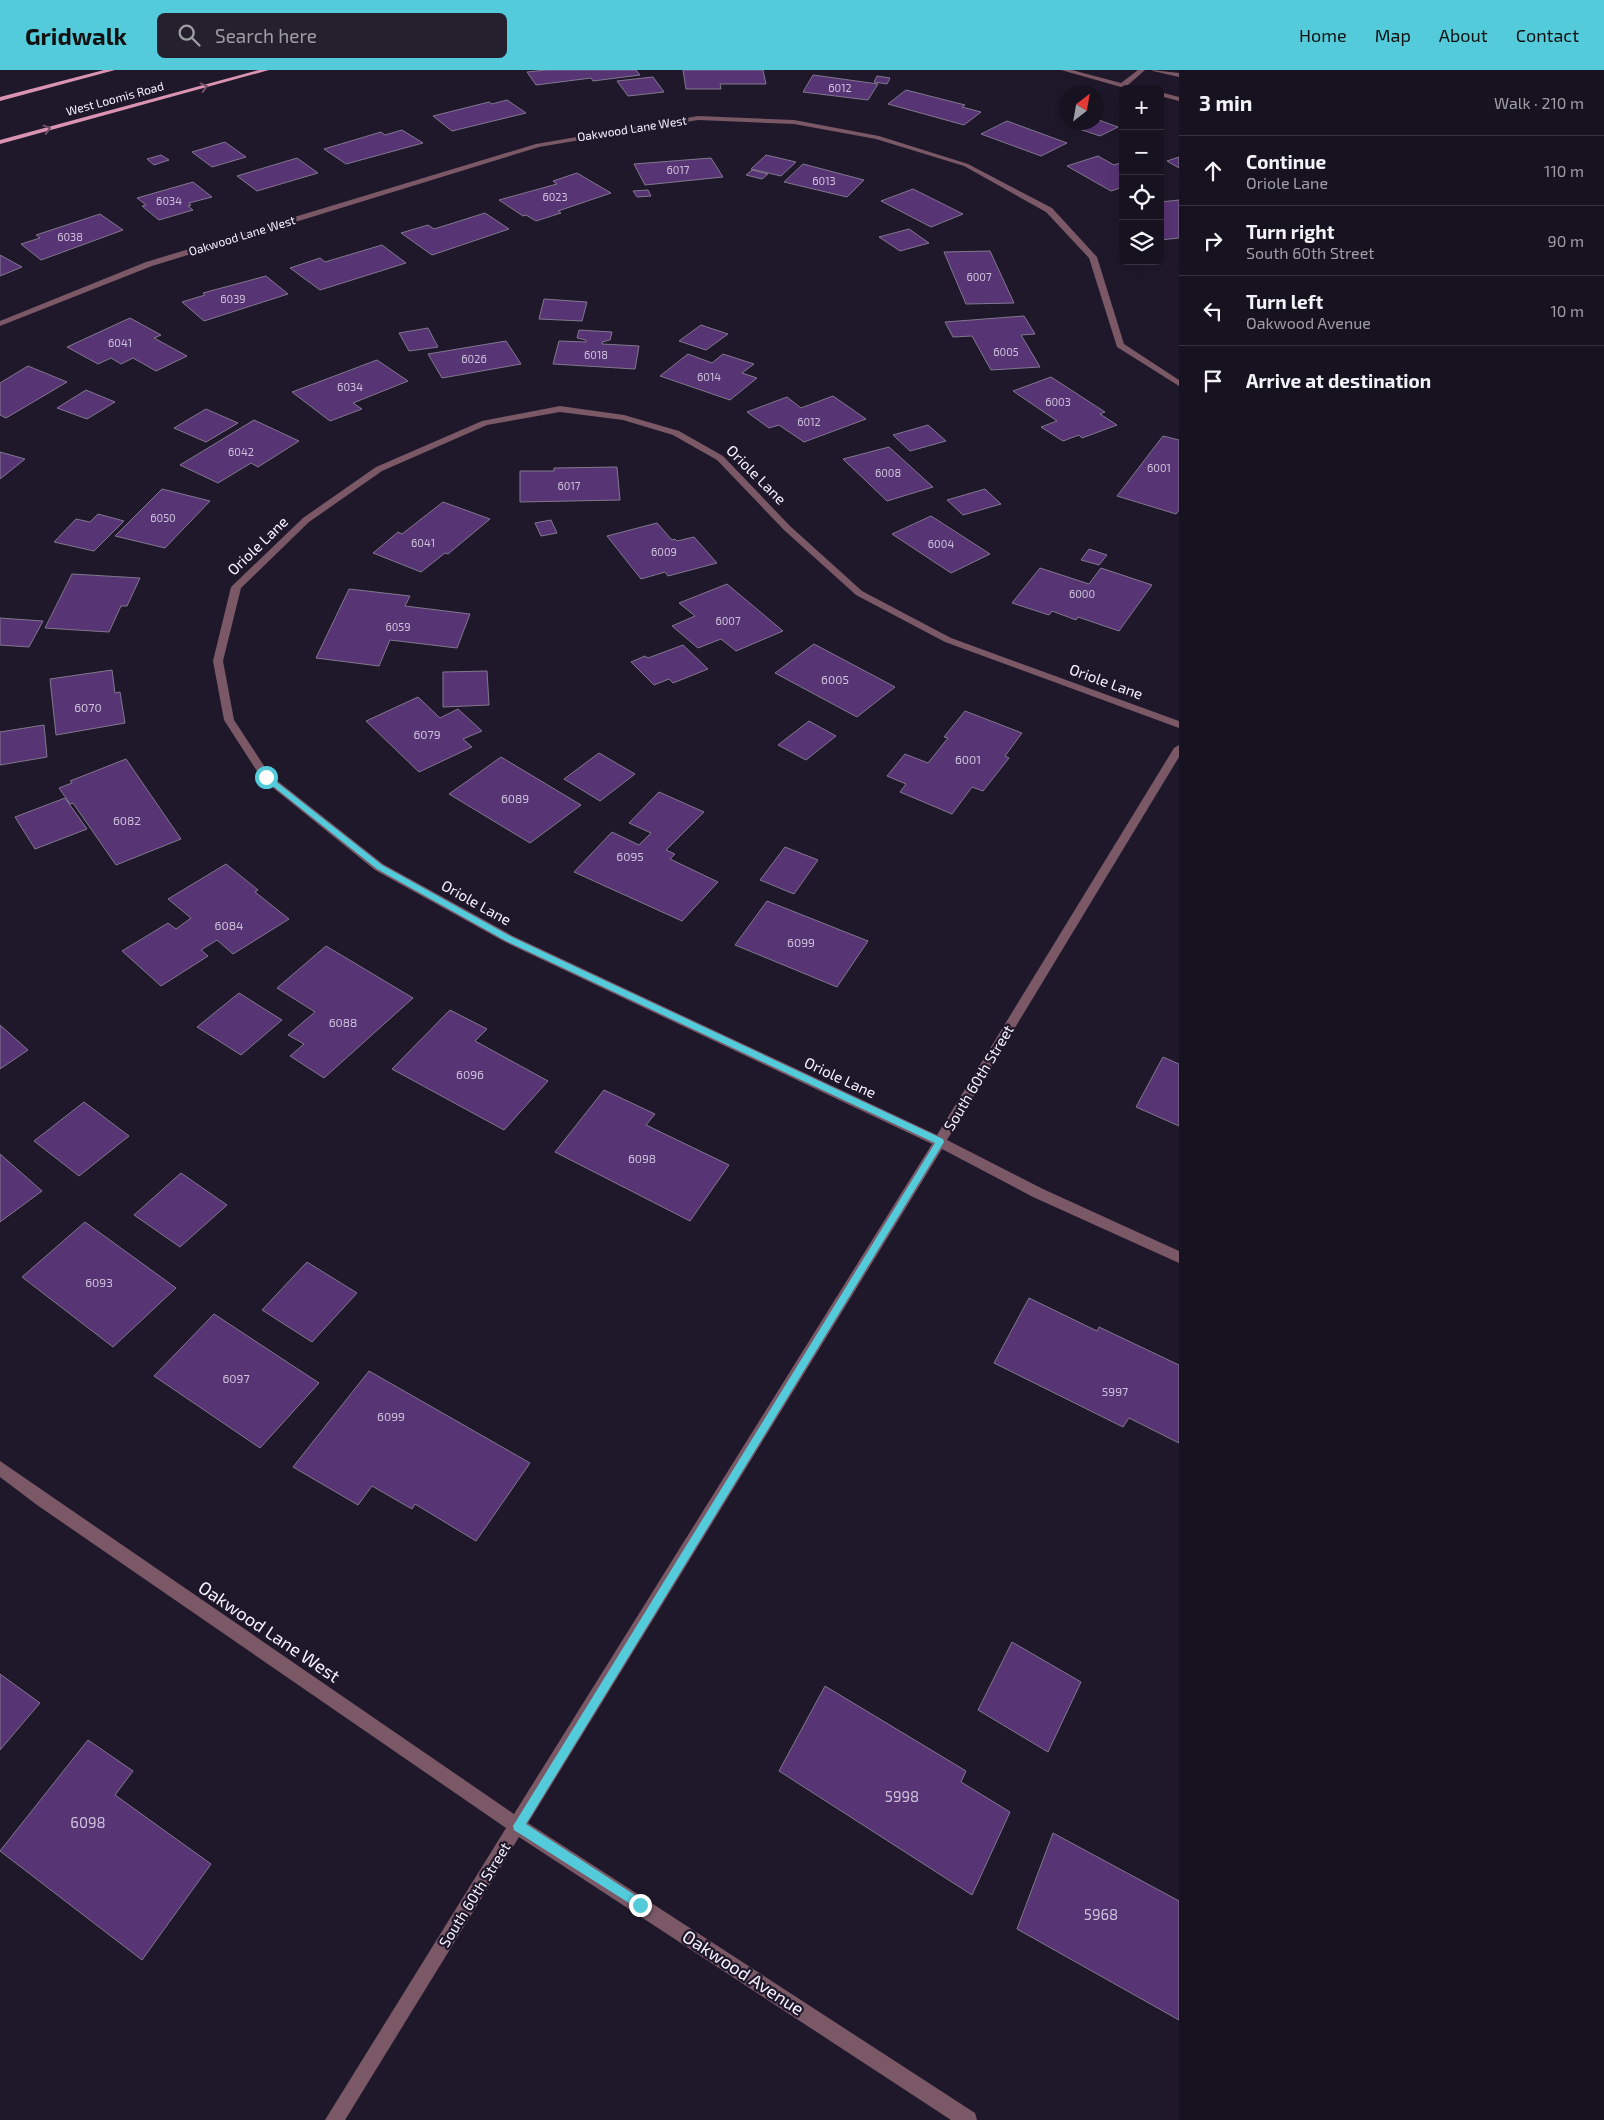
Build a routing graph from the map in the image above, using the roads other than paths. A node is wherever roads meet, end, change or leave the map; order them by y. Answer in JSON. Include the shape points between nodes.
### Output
{"nodes":[{"id":1,"x":112,"y":70,"type":"edge"},
{"id":2,"x":1064,"y":70,"type":"edge"},
{"id":3,"x":1142,"y":70,"type":"edge"},
{"id":4,"x":1155,"y":70,"type":"edge"},
{"id":5,"x":263,"y":71,"type":"edge"},
{"id":6,"x":1179,"y":75,"type":"edge"},
{"id":7,"x":1123,"y":85,"type":"joint"},
{"id":8,"x":1164,"y":95,"type":"edge"},
{"id":9,"x":0,"y":99,"type":"edge"},
{"id":10,"x":1179,"y":99,"type":"edge"},
{"id":11,"x":0,"y":142,"type":"edge"},
{"id":12,"x":0,"y":324,"type":"edge"},
{"id":13,"x":1179,"y":384,"type":"edge"},
{"id":14,"x":1179,"y":725,"type":"edge"},
{"id":15,"x":1179,"y":748,"type":"edge"},
{"id":16,"x":940,"y":1142,"type":"junction"},
{"id":17,"x":1179,"y":1257,"type":"edge"},
{"id":18,"x":0,"y":1468,"type":"edge"},
{"id":19,"x":518,"y":1826,"type":"junction"},
{"id":20,"x":334,"y":2120,"type":"edge"},
{"id":21,"x":968,"y":2120,"type":"edge"}],
"edges":[{"from":1,"to":9,"type":"main road","name":"West Loomis Road"},
{"from":2,"to":7,"type":"street"},
{"from":3,"to":7,"type":"street"},
{"from":4,"to":6,"type":"street"},
{"from":11,"to":5,"type":"main road","name":"West Loomis Road","one_way":true},
{"from":8,"to":10,"type":"street"},
{"from":12,"to":13,"type":"street","name":"Oakwood Lane West","via":[[149,264],[538,144],[698,118],[794,122],[877,137],[966,165],[1049,210],[1093,257],[1120,345]]},
{"from":14,"to":16,"type":"street","name":"Oriole Lane","via":[[948,640],[859,593],[787,528],[720,458],[676,433],[624,418],[560,409],[485,423],[388,465],[306,520],[236,587],[218,661],[229,720],[266,777],[379,867],[509,939]]},
{"from":15,"to":16,"type":"street","name":"South 60th Street"},
{"from":16,"to":17,"type":"street","name":"Oriole Lane","via":[[1038,1192]]},
{"from":16,"to":19,"type":"street","name":"South 60th Street"},
{"from":18,"to":19,"type":"street","name":"Oakwood Lane West"},
{"from":19,"to":20,"type":"street","name":"South 60th Street"},
{"from":19,"to":21,"type":"street","name":"Oakwood Avenue"}]}
